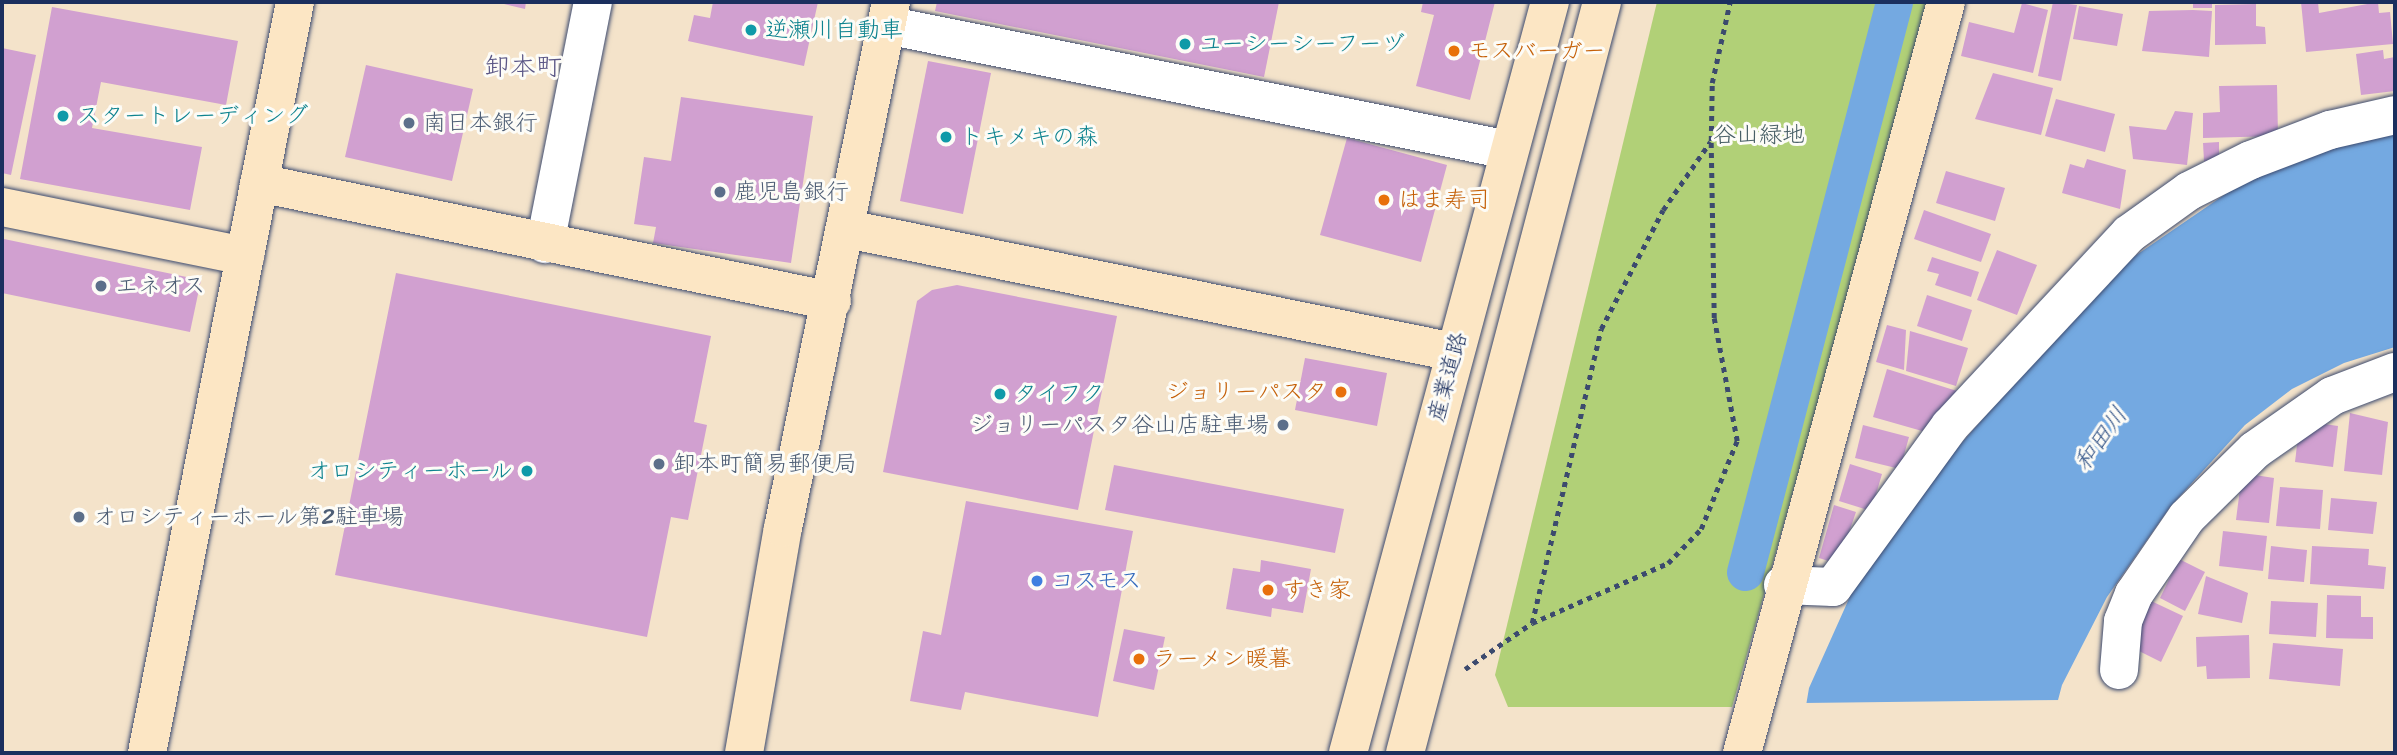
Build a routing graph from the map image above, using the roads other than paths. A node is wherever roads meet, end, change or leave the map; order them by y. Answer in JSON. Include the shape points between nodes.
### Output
{"nodes":[{"id":1,"x":295,"y":2,"type":"edge"},
{"id":2,"x":593,"y":2,"type":"edge"},
{"id":3,"x":1550,"y":2,"type":"edge"},
{"id":4,"x":1602,"y":2,"type":"edge"},
{"id":5,"x":1946,"y":2,"type":"edge"},
{"id":6,"x":888,"y":13,"type":"edge"},
{"id":7,"x":2395,"y":114,"type":"edge"},
{"id":8,"x":1509,"y":150,"type":"junction"},
{"id":9,"x":259,"y":183,"type":"junction"},
{"id":10,"x":2,"y":207,"type":"edge"},
{"id":11,"x":848,"y":229,"type":"junction"},
{"id":12,"x":545,"y":244,"type":"junction"},
{"id":13,"x":245,"y":256,"type":"junction"},
{"id":14,"x":832,"y":301,"type":"junction"},
{"id":15,"x":1454,"y":352,"type":"junction"},
{"id":16,"x":2395,"y":372,"type":"edge"},
{"id":17,"x":1783,"y":585,"type":"junction"},
{"id":18,"x":2119,"y":670,"type":"dead end"},
{"id":19,"x":146,"y":753,"type":"edge"},
{"id":20,"x":744,"y":753,"type":"edge"},
{"id":21,"x":1348,"y":753,"type":"edge"},
{"id":22,"x":1405,"y":753,"type":"edge"},
{"id":23,"x":1742,"y":753,"type":"edge"}],
"edges":[{"from":1,"to":9,"type":"street"},
{"from":2,"to":12,"type":"street"},
{"from":3,"to":8,"type":"street","name":"産業道路"},
{"from":4,"to":22,"type":"street"},
{"from":5,"to":17,"type":"street"},
{"from":6,"to":8,"type":"street"},
{"from":6,"to":11,"type":"street"},
{"from":7,"to":17,"type":"street","via":[[2251,160],[2189,191],[2129,234],[1950,426],[1833,587]]},
{"from":8,"to":15,"type":"street","name":"産業道路"},
{"from":9,"to":12,"type":"street"},
{"from":9,"to":13,"type":"street"},
{"from":10,"to":13,"type":"street"},
{"from":11,"to":14,"type":"street"},
{"from":11,"to":15,"type":"street"},
{"from":12,"to":14,"type":"street"},
{"from":13,"to":19,"type":"street"},
{"from":14,"to":20,"type":"street","via":[[783,528]]},
{"from":15,"to":21,"type":"street","name":"産業道路"},
{"from":16,"to":18,"type":"street","via":[[2332,396],[2277,435],[2187,517],[2134,594],[2123,621]]},
{"from":17,"to":23,"type":"street"}]}
